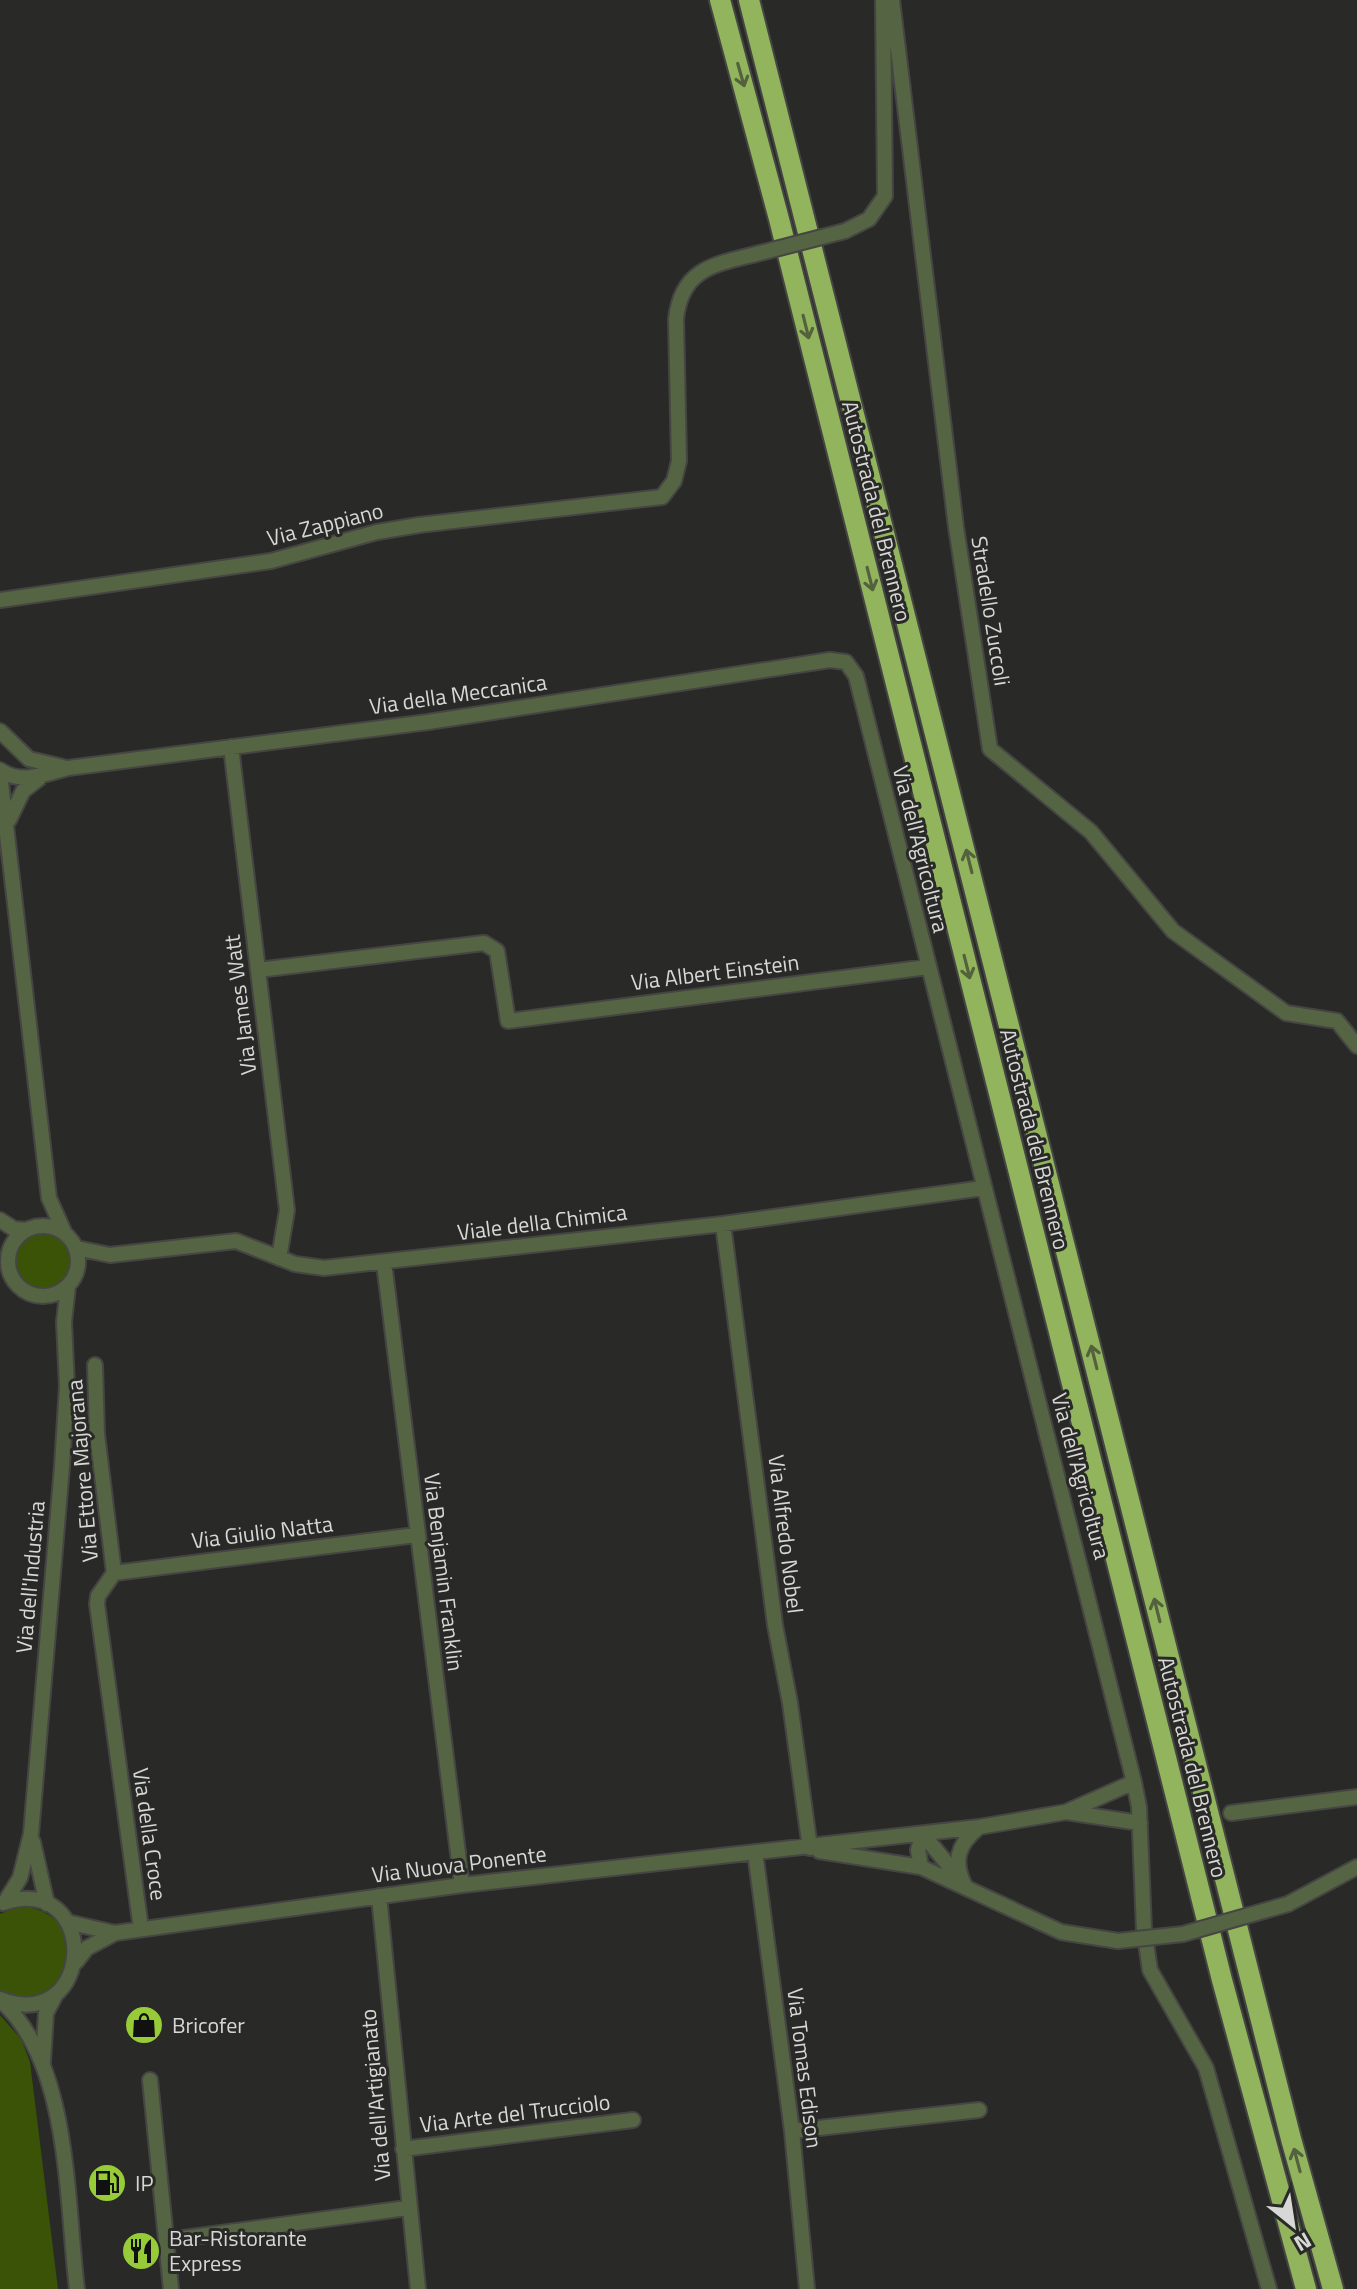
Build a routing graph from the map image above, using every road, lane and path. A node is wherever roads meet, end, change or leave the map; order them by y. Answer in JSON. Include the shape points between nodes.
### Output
{"nodes":[{"id":1,"x":720,"y":0,"type":"edge"},
{"id":2,"x":749,"y":0,"type":"edge"},
{"id":3,"x":883,"y":0,"type":"edge"},
{"id":4,"x":892,"y":0,"type":"edge"},
{"id":5,"x":0,"y":600,"type":"edge"},
{"id":6,"x":851,"y":668,"type":"joint"},
{"id":7,"x":0,"y":731,"type":"edge"},
{"id":8,"x":231,"y":747,"type":"junction"},
{"id":9,"x":29,"y":759,"type":"junction"},
{"id":10,"x":68,"y":768,"type":"junction"},
{"id":11,"x":0,"y":771,"type":"edge"},
{"id":12,"x":7,"y":830,"type":"junction"},
{"id":13,"x":928,"y":967,"type":"junction"},
{"id":14,"x":258,"y":970,"type":"junction"},
{"id":15,"x":1357,"y":1046,"type":"edge"},
{"id":16,"x":983,"y":1188,"type":"junction"},
{"id":17,"x":49,"y":1198,"type":"junction"},
{"id":18,"x":0,"y":1220,"type":"edge"},
{"id":19,"x":723,"y":1224,"type":"junction"},
{"id":20,"x":29,"y":1229,"type":"junction"},
{"id":21,"x":0,"y":1230,"type":"edge"},
{"id":22,"x":65,"y":1234,"type":"junction"},
{"id":23,"x":76,"y":1248,"type":"junction"},
{"id":24,"x":10,"y":1250,"type":"junction"},
{"id":25,"x":110,"y":1255,"type":"junction"},
{"id":26,"x":279,"y":1258,"type":"junction"},
{"id":27,"x":384,"y":1263,"type":"junction"},
{"id":28,"x":77,"y":1271,"type":"junction"},
{"id":29,"x":68,"y":1286,"type":"junction"},
{"id":30,"x":43,"y":1297,"type":"junction"},
{"id":31,"x":64,"y":1322,"type":"junction"},
{"id":32,"x":95,"y":1365,"type":"dead end"},
{"id":33,"x":416,"y":1535,"type":"junction"},
{"id":34,"x":114,"y":1573,"type":"junction"},
{"id":35,"x":1134,"y":1782,"type":"junction"},
{"id":36,"x":1357,"y":1797,"type":"edge"},
{"id":37,"x":1066,"y":1812,"type":"junction"},
{"id":38,"x":1231,"y":1813,"type":"dead end"},
{"id":39,"x":1140,"y":1823,"type":"junction"},
{"id":40,"x":979,"y":1827,"type":"junction"},
{"id":41,"x":31,"y":1834,"type":"junction"},
{"id":42,"x":923,"y":1834,"type":"junction"},
{"id":43,"x":875,"y":1840,"type":"junction"},
{"id":44,"x":810,"y":1848,"type":"junction"},
{"id":45,"x":755,"y":1852,"type":"junction"},
{"id":46,"x":880,"y":1859,"type":"junction"},
{"id":47,"x":921,"y":1867,"type":"junction"},
{"id":48,"x":1357,"y":1867,"type":"edge"},
{"id":49,"x":462,"y":1885,"type":"junction"},
{"id":50,"x":965,"y":1886,"type":"junction"},
{"id":51,"x":379,"y":1896,"type":"junction"},
{"id":52,"x":2,"y":1903,"type":"edge"},
{"id":53,"x":47,"y":1904,"type":"junction"},
{"id":54,"x":67,"y":1922,"type":"junction"},
{"id":55,"x":141,"y":1929,"type":"junction"},
{"id":56,"x":115,"y":1933,"type":"junction"},
{"id":57,"x":76,"y":1962,"type":"junction"},
{"id":58,"x":56,"y":1993,"type":"junction"},
{"id":59,"x":0,"y":2000,"type":"edge"},
{"id":60,"x":43,"y":2062,"type":"junction"},
{"id":61,"x":150,"y":2080,"type":"dead end"},
{"id":62,"x":979,"y":2110,"type":"dead end"},
{"id":63,"x":633,"y":2120,"type":"dead end"},
{"id":64,"x":792,"y":2131,"type":"junction"},
{"id":65,"x":403,"y":2149,"type":"junction"},
{"id":66,"x":407,"y":2208,"type":"junction"},
{"id":67,"x":169,"y":2240,"type":"junction"},
{"id":68,"x":77,"y":2289,"type":"edge"},
{"id":69,"x":171,"y":2289,"type":"edge"},
{"id":70,"x":418,"y":2289,"type":"edge"},
{"id":71,"x":807,"y":2289,"type":"edge"},
{"id":72,"x":1269,"y":2289,"type":"edge"},
{"id":73,"x":1306,"y":2289,"type":"edge"},
{"id":74,"x":1333,"y":2289,"type":"edge"}],
"edges":[{"from":1,"to":73,"type":"highway","name":"Autostrada del Brennero","one_way":true,"via":[[1222,1980]]},
{"from":74,"to":2,"type":"highway","name":"Autostrada del Brennero","one_way":true,"via":[[1275,2078]]},
{"from":3,"to":5,"type":"street","name":"Via Zappiano","bridge":true,"via":[[885,196],[869,219],[845,231],[705,269],[690,280],[680,296],[676,319],[679,461],[674,481],[662,497],[419,525],[271,561]]},
{"from":4,"to":15,"type":"street","name":"Stradello Zuccoli","via":[[956,527],[990,749],[1091,832],[1173,931],[1286,1013],[1337,1021]]},
{"from":6,"to":8,"type":"street","name":"Via della Meccanica","via":[[830,660]]},
{"from":6,"to":13,"type":"street","name":"Via dell'Agricoltura"},
{"from":7,"to":9,"type":"street"},
{"from":8,"to":10,"type":"street","name":"Via della Meccanica"},
{"from":8,"to":14,"type":"street","name":"Via James Watt"},
{"from":9,"to":10,"type":"street","name":"Via della Meccanica"},
{"from":9,"to":11,"type":"street","via":[[16,760]]},
{"from":10,"to":11,"type":"street","name":"Via della Meccanica","via":[[26,778]]},
{"from":10,"to":12,"type":"street","name":"Via della Meccanica","via":[[41,777],[23,791]]},
{"from":11,"to":12,"type":"street"},
{"from":12,"to":17,"type":"street"},
{"from":13,"to":14,"type":"street","name":"Via Albert Einstein","via":[[508,1021],[497,951],[484,943]]},
{"from":13,"to":16,"type":"street","name":"Via dell'Agricoltura"},
{"from":14,"to":26,"type":"street","name":"Via James Watt","via":[[287,1210]]},
{"from":16,"to":19,"type":"street","name":"Viale della Chimica"},
{"from":16,"to":35,"type":"street","name":"Via dell'Agricoltura"},
{"from":17,"to":20,"type":"street"},
{"from":17,"to":22,"type":"street"},
{"from":18,"to":20,"type":"street","via":[[14,1229]]},
{"from":19,"to":27,"type":"street","name":"Viale della Chimica"},
{"from":19,"to":44,"type":"street","name":"Via Alfredo Nobel"},
{"from":20,"to":22,"type":"street","via":[[49,1227]]},
{"from":20,"to":24,"type":"street"},
{"from":21,"to":24,"type":"street"},
{"from":22,"to":23,"type":"street"},
{"from":23,"to":25,"type":"street","name":"Viale della Chimica"},
{"from":23,"to":28,"type":"street"},
{"from":24,"to":30,"type":"street","via":[[14,1280],[31,1295]]},
{"from":25,"to":26,"type":"street","name":"Viale della Chimica","via":[[224,1241],[248,1243]]},
{"from":25,"to":28,"type":"street","name":"Viale della Chimica"},
{"from":26,"to":27,"type":"street","name":"Viale della Chimica","via":[[307,1267]]},
{"from":27,"to":33,"type":"street","name":"Via Benjamin Franklin"},
{"from":28,"to":29,"type":"street"},
{"from":29,"to":30,"type":"street"},
{"from":29,"to":31,"type":"street","name":"Via dell'Industria"},
{"from":30,"to":31,"type":"street"},
{"from":31,"to":41,"type":"street","name":"Via dell'Industria","via":[[66,1399]]},
{"from":32,"to":34,"type":"street","name":"Via Ettore Majorana","via":[[97,1434]]},
{"from":33,"to":34,"type":"street","name":"Via Giulio Natta"},
{"from":33,"to":49,"type":"street","name":"Via Benjamin Franklin"},
{"from":34,"to":55,"type":"street","name":"Via della Croce","via":[[97,1604]]},
{"from":35,"to":37,"type":"street"},
{"from":35,"to":39,"type":"street","name":"Via dell'Agricoltura"},
{"from":36,"to":38,"type":"street"},
{"from":37,"to":39,"type":"street"},
{"from":37,"to":40,"type":"street","name":"Via Nuova Ponente"},
{"from":39,"to":72,"type":"street","name":"Via dell'Agricoltura","via":[[1150,1970],[1206,2068]]},
{"from":40,"to":42,"type":"street","name":"Via Nuova Ponente"},
{"from":40,"to":50,"type":"street","via":[[959,1852],[958,1872]]},
{"from":41,"to":52,"type":"street","name":"Via dell'Industria","via":[[20,1878]]},
{"from":41,"to":53,"type":"street","name":"Via dell'Industria"},
{"from":42,"to":43,"type":"street","name":"Via Nuova Ponente"},
{"from":42,"to":47,"type":"street","via":[[918,1850]]},
{"from":42,"to":50,"type":"street"},
{"from":43,"to":44,"type":"street","name":"Via Nuova Ponente"},
{"from":43,"to":46,"type":"street"},
{"from":44,"to":45,"type":"street","name":"Via Nuova Ponente"},
{"from":44,"to":46,"type":"street","name":"Via Nuova Ponente"},
{"from":45,"to":49,"type":"street","name":"Via Nuova Ponente"},
{"from":45,"to":64,"type":"street","name":"Via Tomas Edison"},
{"from":46,"to":47,"type":"street","name":"Via Nuova Ponente"},
{"from":47,"to":50,"type":"street","name":"Via Nuova Ponente"},
{"from":48,"to":50,"type":"street","name":"Via Nuova Ponente","bridge":true,"via":[[1288,1904],[1183,1934],[1118,1941],[1061,1932]]},
{"from":49,"to":51,"type":"street","name":"Via Nuova Ponente"},
{"from":51,"to":55,"type":"street","name":"Via Nuova Ponente"},
{"from":51,"to":65,"type":"street","name":"Via dell'Artigianato"},
{"from":52,"to":53,"type":"street","via":[[26,1899]]},
{"from":53,"to":54,"type":"street"},
{"from":54,"to":56,"type":"street","name":"Via Nuova Ponente"},
{"from":54,"to":57,"type":"street","via":[[76,1941]]},
{"from":55,"to":56,"type":"street","name":"Via Nuova Ponente"},
{"from":56,"to":57,"type":"street","name":"Via Nuova Ponente","via":[[87,1948]]},
{"from":57,"to":58,"type":"street","name":"Via Nuova Ponente"},
{"from":58,"to":59,"type":"street","via":[[27,2005]]},
{"from":58,"to":60,"type":"street","name":"Via Nuova Ponente","via":[[46,2013]]},
{"from":59,"to":60,"type":"street","via":[[19,2020]]},
{"from":60,"to":68,"type":"street","via":[[55,2108]]},
{"from":61,"to":67,"type":"street"},
{"from":62,"to":64,"type":"street"},
{"from":63,"to":65,"type":"street","name":"Via Arte del Trucciolo"},
{"from":64,"to":71,"type":"street","name":"Via Tomas Edison"},
{"from":65,"to":66,"type":"street","name":"Via dell'Artigianato"},
{"from":66,"to":67,"type":"street"},
{"from":66,"to":70,"type":"street","name":"Via dell'Artigianato"},
{"from":67,"to":69,"type":"street"}]}
